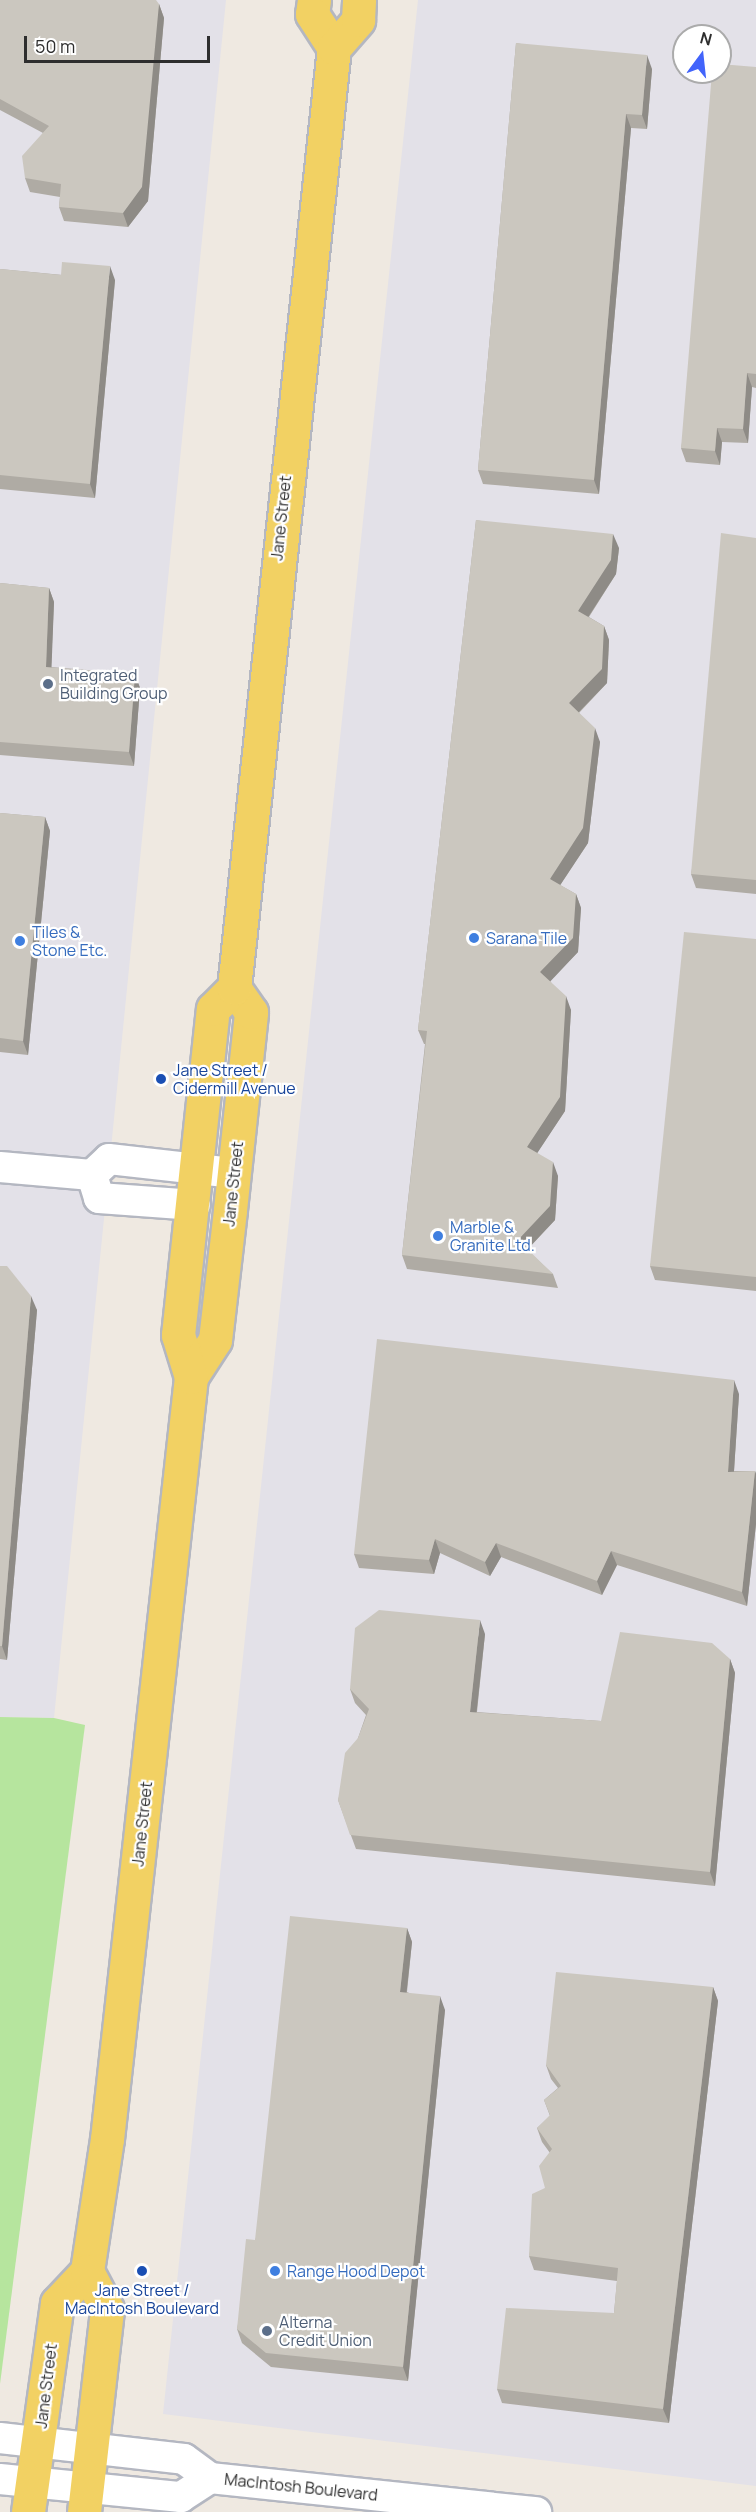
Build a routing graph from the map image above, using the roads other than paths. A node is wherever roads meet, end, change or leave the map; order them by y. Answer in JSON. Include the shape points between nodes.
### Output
{"nodes":[{"id":1,"x":314,"y":0,"type":"edge"},
{"id":2,"x":359,"y":0,"type":"edge"},
{"id":3,"x":334,"y":48,"type":"junction"},
{"id":4,"x":234,"y":988,"type":"junction"},
{"id":5,"x":0,"y":1167,"type":"edge"},
{"id":6,"x":198,"y":1167,"type":"junction"},
{"id":7,"x":234,"y":1173,"type":"junction"},
{"id":8,"x":92,"y":1175,"type":"junction"},
{"id":9,"x":195,"y":1205,"type":"junction"},
{"id":10,"x":191,"y":1377,"type":"junction"},
{"id":11,"x":87,"y":2271,"type":"junction"},
{"id":12,"x":0,"y":2438,"type":"edge"},
{"id":13,"x":39,"y":2442,"type":"junction"},
{"id":14,"x":91,"y":2448,"type":"junction"},
{"id":15,"x":210,"y":2478,"type":"junction"},
{"id":16,"x":0,"y":2479,"type":"edge"},
{"id":17,"x":30,"y":2497,"type":"edge"},
{"id":18,"x":86,"y":2499,"type":"edge"},
{"id":19,"x":536,"y":2512,"type":"edge"}],
"edges":[{"from":1,"to":3,"type":"main road","via":[[312,14]]},
{"from":2,"to":3,"type":"main road","via":[[357,20]]},
{"from":3,"to":4,"type":"main road","name":"Jane Street"},
{"from":4,"to":6,"type":"main road","name":"Jane Street","via":[[213,1009]]},
{"from":4,"to":7,"type":"main road","name":"Jane Street","via":[[251,1012]]},
{"from":5,"to":8,"type":"street"},
{"from":6,"to":7,"type":"street"},
{"from":6,"to":8,"type":"street","via":[[109,1159]]},
{"from":6,"to":9,"type":"main road","name":"Jane Street"},
{"from":7,"to":10,"type":"main road","name":"Jane Street","via":[[215,1340]]},
{"from":8,"to":9,"type":"street","via":[[99,1198]]},
{"from":9,"to":10,"type":"main road","name":"Jane Street","via":[[178,1335]]},
{"from":10,"to":11,"type":"main road","name":"Jane Street","via":[[106,2139]]},
{"from":11,"to":13,"type":"main road","name":"Jane Street","via":[[57,2303]]},
{"from":11,"to":14,"type":"main road","via":[[107,2309]]},
{"from":12,"to":13,"type":"street","name":"MacIntosh Boulevard"},
{"from":13,"to":14,"type":"street","name":"MacIntosh Boulevard"},
{"from":13,"to":17,"type":"main road","name":"Jane Street"},
{"from":14,"to":15,"type":"street","name":"MacIntosh Boulevard","via":[[184,2459]]},
{"from":14,"to":18,"type":"main road"},
{"from":15,"to":18,"type":"street","name":"MacIntosh Boulevard","via":[[181,2497]]},
{"from":15,"to":19,"type":"street","name":"MacIntosh Boulevard"},
{"from":16,"to":17,"type":"street","name":"MacIntosh Boulevard"},
{"from":17,"to":18,"type":"street","name":"MacIntosh Boulevard"}]}
